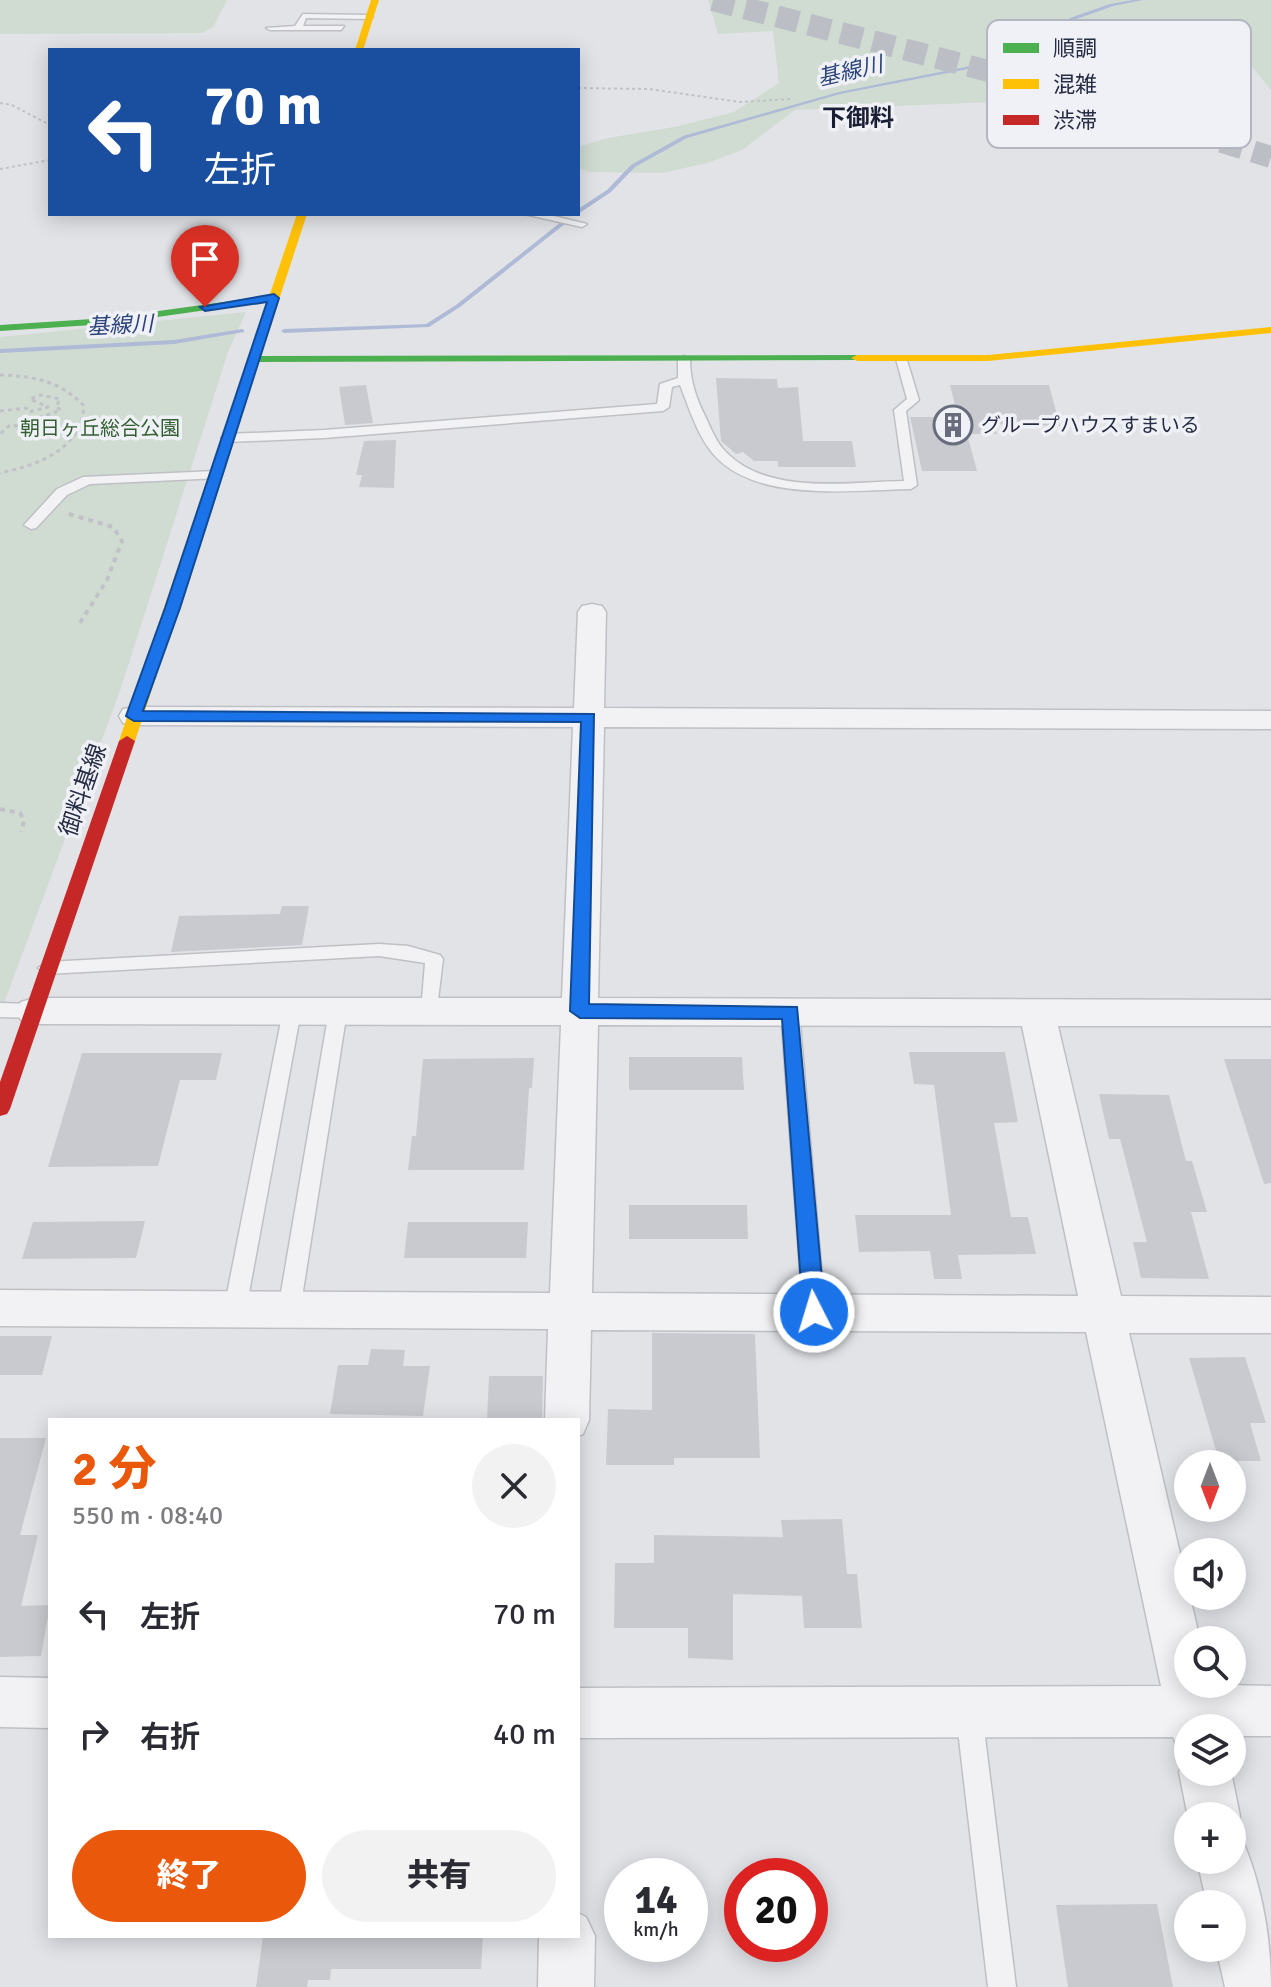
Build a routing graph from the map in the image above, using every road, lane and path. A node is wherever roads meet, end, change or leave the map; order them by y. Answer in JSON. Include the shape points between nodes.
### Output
{"nodes":[{"id":1,"x":372,"y":8,"type":"edge"},
{"id":2,"x":334,"y":9,"type":"dead end"},
{"id":3,"x":328,"y":16,"type":"junction"},
{"id":4,"x":270,"y":28,"type":"dead end"},
{"id":5,"x":298,"y":28,"type":"junction"},
{"id":6,"x":341,"y":28,"type":"dead end"},
{"id":7,"x":360,"y":48,"type":"edge"},
{"id":8,"x":580,"y":88,"type":"edge"},
{"id":9,"x":791,"y":99,"type":"dead end"},
{"id":10,"x":0,"y":103,"type":"edge"},
{"id":11,"x":48,"y":124,"type":"edge"},
{"id":12,"x":48,"y":160,"type":"edge"},
{"id":13,"x":0,"y":169,"type":"edge"},
{"id":14,"x":301,"y":216,"type":"edge"},
{"id":15,"x":540,"y":216,"type":"edge"},
{"id":16,"x":582,"y":224,"type":"dead end"},
{"id":17,"x":274,"y":298,"type":"junction"},
{"id":18,"x":0,"y":328,"type":"edge"},
{"id":19,"x":1271,"y":330,"type":"edge"},
{"id":20,"x":254,"y":359,"type":"junction"},
{"id":21,"x":684,"y":359,"type":"junction"},
{"id":22,"x":902,"y":359,"type":"junction"},
{"id":23,"x":0,"y":375,"type":"edge"},
{"id":24,"x":684,"y":381,"type":"junction"},
{"id":25,"x":72,"y":391,"type":"junction"},
{"id":26,"x":60,"y":399,"type":"junction"},
{"id":27,"x":0,"y":411,"type":"edge"},
{"id":28,"x":0,"y":434,"type":"edge"},
{"id":29,"x":227,"y":438,"type":"junction"},
{"id":30,"x":0,"y":473,"type":"edge"},
{"id":31,"x":215,"y":475,"type":"junction"},
{"id":32,"x":46,"y":507,"type":"junction"},
{"id":33,"x":31,"y":525,"type":"dead end"},
{"id":34,"x":592,"y":612,"type":"dead end"},
{"id":35,"x":78,"y":626,"type":"dead end"},
{"id":36,"x":134,"y":716,"type":"junction"},
{"id":37,"x":589,"y":717,"type":"junction"},
{"id":38,"x":1271,"y":720,"type":"edge"},
{"id":39,"x":0,"y":809,"type":"edge"},
{"id":40,"x":21,"y":832,"type":"dead end"},
{"id":41,"x":47,"y":968,"type":"junction"},
{"id":42,"x":17,"y":1010,"type":"edge"},
{"id":43,"x":292,"y":1011,"type":"junction"},
{"id":44,"x":338,"y":1011,"type":"junction"},
{"id":45,"x":430,"y":1011,"type":"junction"},
{"id":46,"x":580,"y":1011,"type":"junction"},
{"id":47,"x":790,"y":1012,"type":"junction"},
{"id":48,"x":1037,"y":1013,"type":"junction"},
{"id":49,"x":1271,"y":1013,"type":"edge"},
{"id":50,"x":0,"y":1109,"type":"edge"},
{"id":51,"x":0,"y":1308,"type":"edge"},
{"id":52,"x":235,"y":1309,"type":"junction"},
{"id":53,"x":289,"y":1310,"type":"junction"},
{"id":54,"x":572,"y":1311,"type":"junction"},
{"id":55,"x":814,"y":1312,"type":"junction"},
{"id":56,"x":1104,"y":1313,"type":"junction"},
{"id":57,"x":1271,"y":1315,"type":"edge"},
{"id":58,"x":567,"y":1418,"type":"edge"},
{"id":59,"x":0,"y":1702,"type":"edge"},
{"id":60,"x":48,"y":1703,"type":"edge"},
{"id":61,"x":969,"y":1710,"type":"junction"},
{"id":62,"x":1271,"y":1711,"type":"edge"},
{"id":63,"x":580,"y":1713,"type":"edge"},
{"id":64,"x":1192,"y":1714,"type":"edge"},
{"id":65,"x":1245,"y":1714,"type":"edge"},
{"id":66,"x":1174,"y":1719,"type":"edge"},
{"id":67,"x":1227,"y":1874,"type":"edge"},
{"id":68,"x":567,"y":1938,"type":"edge"},
{"id":69,"x":566,"y":1987,"type":"edge"},
{"id":70,"x":1002,"y":1987,"type":"edge"},
{"id":71,"x":1253,"y":1987,"type":"edge"}],
"edges":[{"from":1,"to":3,"type":"lane"},
{"from":1,"to":7,"type":"street"},
{"from":2,"to":3,"type":"lane"},
{"from":3,"to":5,"type":"lane","via":[[303,16]]},
{"from":4,"to":5,"type":"lane"},
{"from":5,"to":6,"type":"lane"},
{"from":8,"to":9,"type":"path","via":[[649,89],[740,102]]},
{"from":10,"to":11,"type":"path"},
{"from":12,"to":13,"type":"path"},
{"from":14,"to":17,"type":"street","name":"御料基線"},
{"from":15,"to":16,"type":"lane"},
{"from":17,"to":18,"type":"street","via":[[108,321]]},
{"from":17,"to":20,"type":"street","name":"御料基線"},
{"from":19,"to":22,"type":"street","via":[[1033,355]]},
{"from":20,"to":21,"type":"street"},
{"from":20,"to":29,"type":"street","name":"御料基線"},
{"from":21,"to":22,"type":"street"},
{"from":21,"to":24,"type":"lane"},
{"from":22,"to":24,"type":"lane","via":[[913,400],[900,410],[911,485],[805,485],[755,477],[725,458]]},
{"from":23,"to":25,"type":"path","via":[[49,380]]},
{"from":24,"to":29,"type":"lane","via":[[666,384],[663,407]]},
{"from":25,"to":26,"type":"path"},
{"from":25,"to":30,"type":"path","via":[[84,406],[83,424],[69,442],[43,459]]},
{"from":26,"to":27,"type":"path","via":[[30,399],[48,407],[38,412]]},
{"from":26,"to":28,"type":"path","via":[[56,407],[61,410],[26,422],[27,427],[10,425]]},
{"from":29,"to":31,"type":"street","name":"御料基線"},
{"from":31,"to":32,"type":"lane","via":[[88,480]]},
{"from":31,"to":36,"type":"street","name":"御料基線"},
{"from":32,"to":33,"type":"lane"},
{"from":32,"to":35,"type":"path","via":[[113,527],[122,541],[107,580]]},
{"from":34,"to":37,"type":"street"},
{"from":36,"to":37,"type":"street"},
{"from":36,"to":41,"type":"street","name":"御料基線"},
{"from":37,"to":38,"type":"street"},
{"from":37,"to":46,"type":"street"},
{"from":39,"to":40,"type":"path","via":[[20,813]]},
{"from":41,"to":42,"type":"street","name":"御料基線"},
{"from":41,"to":45,"type":"lane","via":[[408,952],[434,959]]},
{"from":42,"to":43,"type":"street"},
{"from":42,"to":50,"type":"street","name":"御料基線"},
{"from":43,"to":44,"type":"street"},
{"from":43,"to":52,"type":"lane"},
{"from":44,"to":45,"type":"street"},
{"from":44,"to":53,"type":"lane"},
{"from":45,"to":46,"type":"street"},
{"from":46,"to":47,"type":"street"},
{"from":46,"to":54,"type":"street"},
{"from":47,"to":48,"type":"street"},
{"from":47,"to":55,"type":"lane"},
{"from":48,"to":49,"type":"street"},
{"from":48,"to":56,"type":"street"},
{"from":51,"to":52,"type":"street"},
{"from":52,"to":53,"type":"street"},
{"from":53,"to":54,"type":"street"},
{"from":54,"to":55,"type":"street"},
{"from":54,"to":58,"type":"street"},
{"from":55,"to":56,"type":"street"},
{"from":56,"to":57,"type":"street"},
{"from":56,"to":64,"type":"street"},
{"from":59,"to":60,"type":"street"},
{"from":61,"to":63,"type":"street"},
{"from":61,"to":66,"type":"street"},
{"from":61,"to":70,"type":"lane"},
{"from":62,"to":65,"type":"street"},
{"from":67,"to":71,"type":"street"},
{"from":68,"to":69,"type":"street"}]}
